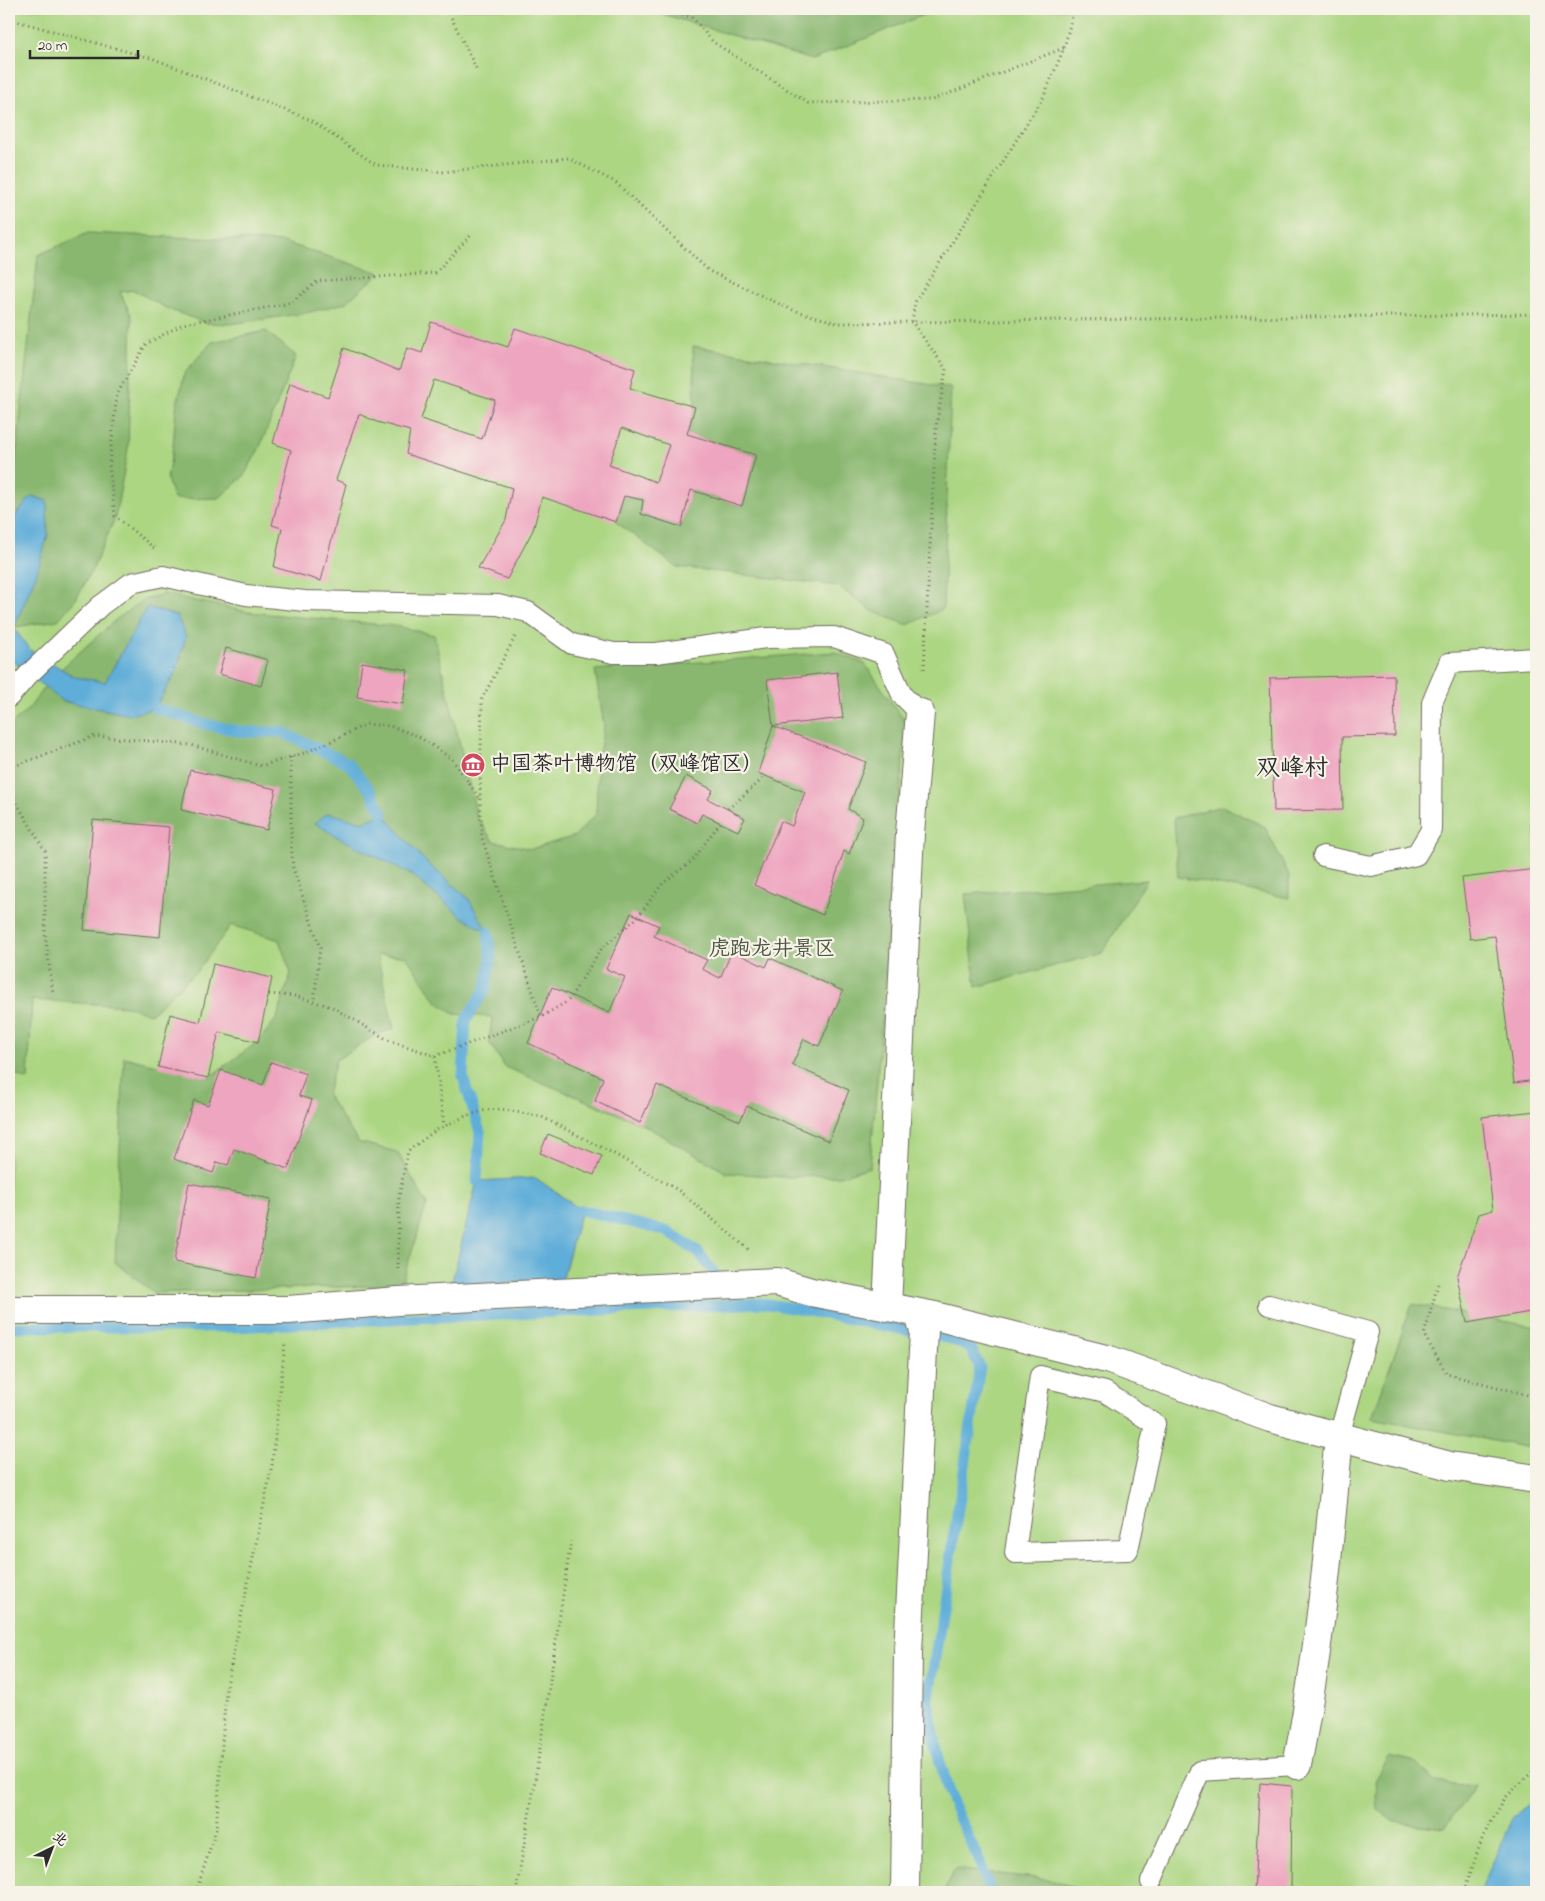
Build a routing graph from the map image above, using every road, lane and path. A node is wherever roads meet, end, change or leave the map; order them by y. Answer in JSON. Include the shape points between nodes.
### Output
{"nodes":[{"id":1,"x":446,"y":9,"type":"edge"},
{"id":2,"x":658,"y":9,"type":"edge"},
{"id":3,"x":1074,"y":9,"type":"edge"},
{"id":4,"x":9,"y":19,"type":"edge"},
{"id":5,"x":1064,"y":48,"type":"junction"},
{"id":6,"x":477,"y":70,"type":"dead end"},
{"id":7,"x":471,"y":234,"type":"dead end"},
{"id":8,"x":1536,"y":314,"type":"edge"},
{"id":9,"x":912,"y":322,"type":"junction"},
{"id":10,"x":194,"y":583,"type":"junction"},
{"id":11,"x":528,"y":612,"type":"junction"},
{"id":12,"x":1536,"y":658,"type":"edge"},
{"id":13,"x":9,"y":697,"type":"edge"},
{"id":14,"x":920,"y":714,"type":"junction"},
{"id":15,"x":291,"y":757,"type":"junction"},
{"id":16,"x":9,"y":768,"type":"edge"},
{"id":17,"x":766,"y":776,"type":"dead end"},
{"id":18,"x":9,"y":790,"type":"edge"},
{"id":19,"x":480,"y":799,"type":"junction"},
{"id":20,"x":728,"y":809,"type":"dead end"},
{"id":21,"x":720,"y":823,"type":"dead end"},
{"id":22,"x":1323,"y":856,"type":"dead end"},
{"id":23,"x":53,"y":993,"type":"dead end"},
{"id":24,"x":269,"y":994,"type":"dead end"},
{"id":25,"x":314,"y":1001,"type":"junction"},
{"id":26,"x":540,"y":1018,"type":"junction"},
{"id":27,"x":435,"y":1056,"type":"junction"},
{"id":28,"x":444,"y":1126,"type":"junction"},
{"id":29,"x":777,"y":1282,"type":"junction"},
{"id":30,"x":1438,"y":1284,"type":"dead end"},
{"id":31,"x":398,"y":1301,"type":"junction"},
{"id":32,"x":1269,"y":1305,"type":"dead end"},
{"id":33,"x":887,"y":1307,"type":"junction"},
{"id":34,"x":9,"y":1310,"type":"edge"},
{"id":35,"x":288,"y":1310,"type":"junction"},
{"id":36,"x":921,"y":1330,"type":"junction"},
{"id":37,"x":1110,"y":1360,"type":"junction"},
{"id":38,"x":1105,"y":1392,"type":"junction"},
{"id":39,"x":1536,"y":1397,"type":"edge"},
{"id":40,"x":1339,"y":1436,"type":"junction"},
{"id":41,"x":1536,"y":1480,"type":"edge"},
{"id":42,"x":571,"y":1542,"type":"dead end"},
{"id":43,"x":1536,"y":1761,"type":"edge"},
{"id":44,"x":1296,"y":1765,"type":"joint"},
{"id":45,"x":1535,"y":1771,"type":"edge"},
{"id":46,"x":1151,"y":1882,"type":"dead end"},
{"id":47,"x":196,"y":1892,"type":"edge"},
{"id":48,"x":516,"y":1892,"type":"edge"},
{"id":49,"x":905,"y":1892,"type":"edge"},
{"id":50,"x":1464,"y":1892,"type":"edge"}],
"edges":[{"from":1,"to":6,"type":"path"},
{"from":2,"to":5,"type":"path","via":[[692,17],[713,42],[808,103],[932,100]]},
{"from":3,"to":5,"type":"path"},
{"from":4,"to":9,"type":"path","via":[[154,59],[311,120],[376,165],[442,172],[568,158],[615,182],[709,271],[790,309],[837,323]]},
{"from":5,"to":9,"type":"path","via":[[1044,96],[915,302]]},
{"from":7,"to":10,"type":"path","via":[[435,273],[318,281],[290,303],[183,324],[146,344],[117,394],[109,465],[115,516]]},
{"from":8,"to":9,"type":"path"},
{"from":9,"to":14,"type":"path","via":[[946,369],[936,427]]},
{"from":10,"to":11,"type":"lane","via":[[246,595],[305,601],[498,605]]},
{"from":10,"to":13,"type":"lane","via":[[163,576],[131,583],[100,606]]},
{"from":11,"to":14,"type":"lane","via":[[572,644],[614,653],[656,653],[766,638],[834,637],[884,654],[902,694]]},
{"from":11,"to":19,"type":"path","via":[[482,699]]},
{"from":12,"to":22,"type":"lane","via":[[1449,664],[1432,703],[1431,830],[1416,855],[1371,866]]},
{"from":14,"to":33,"type":"street","via":[[910,833]]},
{"from":15,"to":16,"type":"path","via":[[261,766],[192,745],[95,736]]},
{"from":15,"to":19,"type":"path","via":[[341,738],[366,724],[390,726],[418,736],[452,759]]},
{"from":15,"to":25,"type":"path","via":[[293,868],[320,948]]},
{"from":17,"to":20,"type":"path"},
{"from":18,"to":23,"type":"path","via":[[45,852],[46,934]]},
{"from":19,"to":26,"type":"path","via":[[482,838]]},
{"from":21,"to":26,"type":"path","via":[[692,861],[664,883],[638,916],[602,948],[568,1001]]},
{"from":24,"to":25,"type":"path"},
{"from":25,"to":27,"type":"path","via":[[332,1007],[388,1040]]},
{"from":26,"to":27,"type":"path"},
{"from":27,"to":28,"type":"path"},
{"from":28,"to":29,"type":"path","via":[[486,1110],[501,1109],[542,1117],[678,1190],[757,1257]]},
{"from":28,"to":31,"type":"path","via":[[408,1151],[399,1196]]},
{"from":29,"to":31,"type":"street"},
{"from":29,"to":33,"type":"street"},
{"from":30,"to":39,"type":"path","via":[[1424,1335],[1446,1374]]},
{"from":31,"to":35,"type":"street"},
{"from":32,"to":40,"type":"lane","via":[[1368,1332]]},
{"from":33,"to":36,"type":"street"},
{"from":34,"to":35,"type":"street"},
{"from":35,"to":47,"type":"path","via":[[272,1465],[226,1690],[216,1830]]},
{"from":36,"to":37,"type":"street"},
{"from":36,"to":49,"type":"street","via":[[908,1653]]},
{"from":37,"to":38,"type":"lane"},
{"from":37,"to":40,"type":"street","via":[[1270,1418]]},
{"from":38,"to":38,"type":"lane","via":[[1040,1376],[1015,1553],[1128,1550],[1155,1424]]},
{"from":40,"to":41,"type":"street","via":[[1450,1466]]},
{"from":40,"to":44,"type":"street","via":[[1328,1563],[1309,1705]]},
{"from":42,"to":48,"type":"path"},
{"from":43,"to":45,"type":"path"},
{"from":44,"to":46,"type":"lane","via":[[1200,1771]]},
{"from":45,"to":50,"type":"path","via":[[1505,1798],[1496,1813],[1483,1836]]}]}
